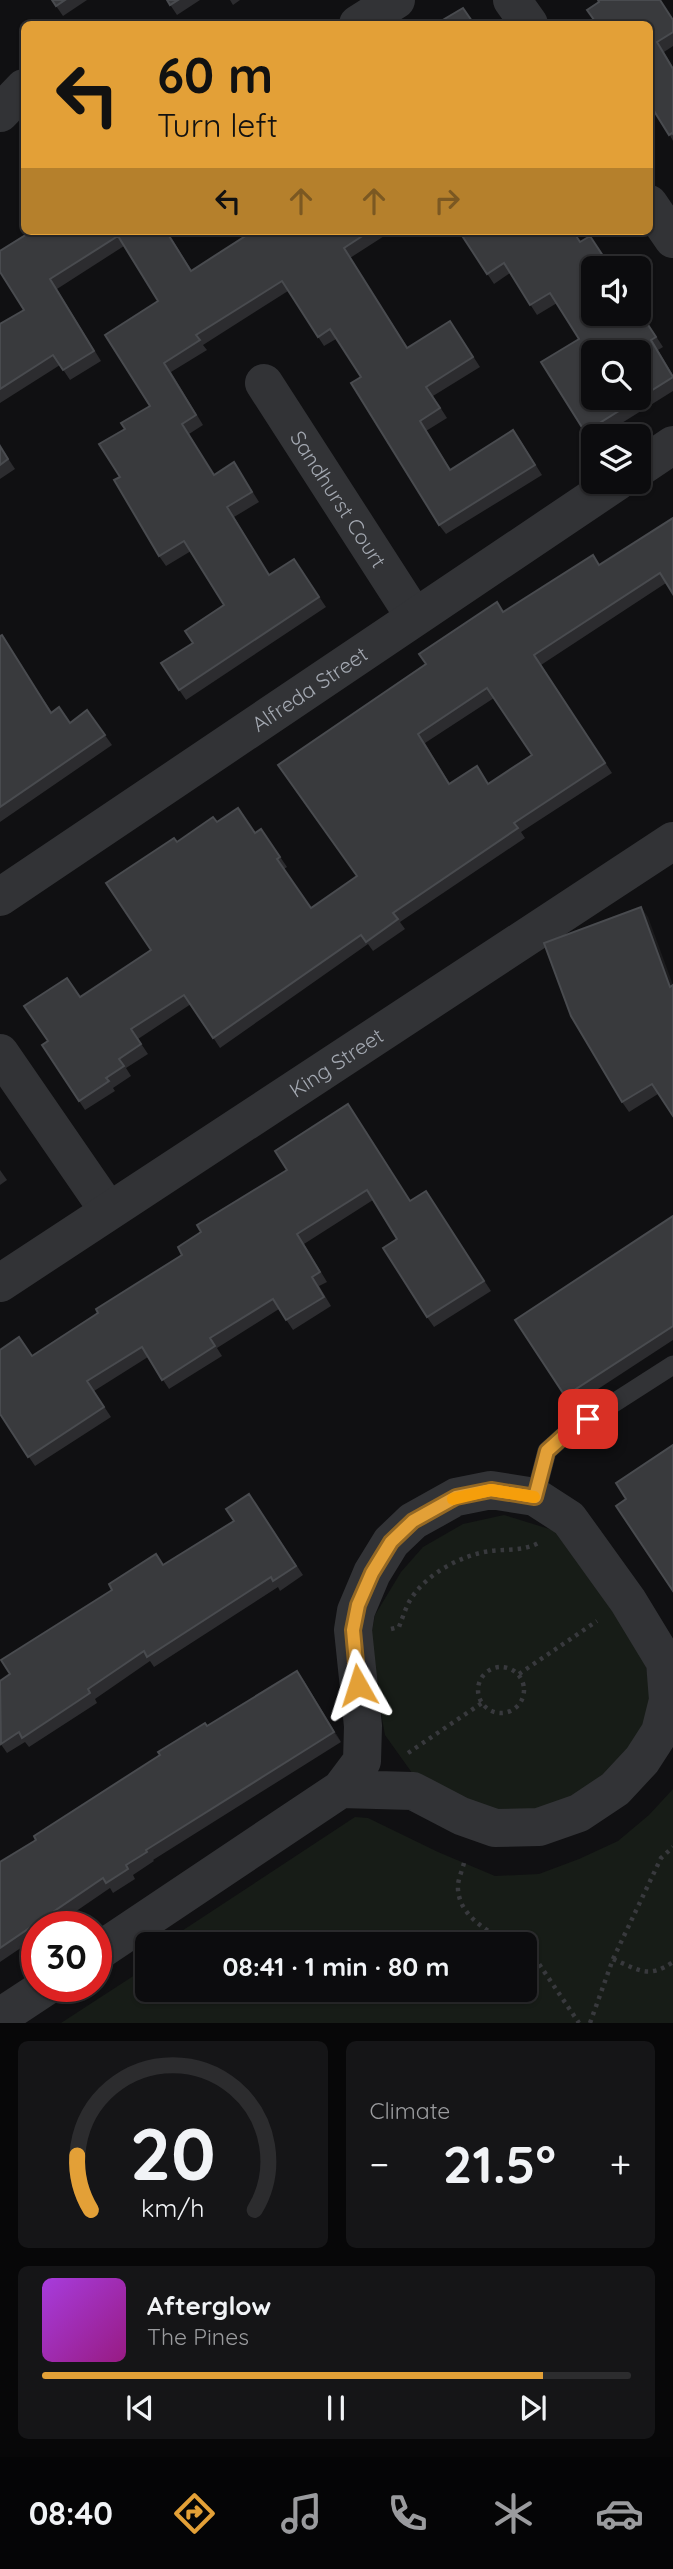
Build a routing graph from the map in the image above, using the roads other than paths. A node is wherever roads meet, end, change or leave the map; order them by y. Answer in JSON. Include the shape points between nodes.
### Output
{"nodes":[{"id":1,"x":396,"y":0,"type":"edge"},
{"id":2,"x":512,"y":0,"type":"edge"},
{"id":3,"x":363,"y":21,"type":"edge"},
{"id":4,"x":527,"y":21,"type":"edge"},
{"id":5,"x":21,"y":91,"type":"edge"},
{"id":6,"x":0,"y":113,"type":"edge"},
{"id":7,"x":653,"y":210,"type":"edge"},
{"id":8,"x":673,"y":239,"type":"edge"},
{"id":9,"x":264,"y":383,"type":"dead end"},
{"id":10,"x":673,"y":445,"type":"edge"},
{"id":11,"x":651,"y":460,"type":"edge"},
{"id":12,"x":599,"y":494,"type":"edge"},
{"id":13,"x":415,"y":617,"type":"junction"},
{"id":14,"x":673,"y":841,"type":"edge"},
{"id":15,"x":0,"y":897,"type":"edge"},
{"id":16,"x":0,"y":1054,"type":"edge"},
{"id":17,"x":108,"y":1210,"type":"junction"},
{"id":18,"x":0,"y":1283,"type":"edge"},
{"id":19,"x":673,"y":1365,"type":"edge"},
{"id":20,"x":535,"y":1497,"type":"junction"},
{"id":21,"x":341,"y":1789,"type":"junction"},
{"id":22,"x":112,"y":1942,"type":"edge"},
{"id":23,"x":23,"y":2002,"type":"edge"},
{"id":24,"x":0,"y":2017,"type":"edge"}],
"edges":[{"from":1,"to":3,"type":"street"},
{"from":2,"to":4,"type":"street"},
{"from":5,"to":6,"type":"street"},
{"from":7,"to":8,"type":"street"},
{"from":9,"to":13,"type":"street","name":"Sandhurst Court"},
{"from":10,"to":11,"type":"street"},
{"from":12,"to":13,"type":"street","name":"Alfreda Street"},
{"from":13,"to":15,"type":"street","name":"Alfreda Street"},
{"from":14,"to":17,"type":"street","name":"King Street"},
{"from":16,"to":17,"type":"street"},
{"from":17,"to":18,"type":"street","name":"King Street"},
{"from":19,"to":20,"type":"lane","via":[[567,1433],[547,1451]]},
{"from":20,"to":21,"type":"street","via":[[491,1490],[456,1497],[413,1521],[391,1542],[356,1611],[353,1630],[362,1761]]},
{"from":20,"to":21,"type":"street","via":[[569,1519],[665,1662],[668,1700],[660,1732],[642,1760],[615,1789],[579,1813],[539,1826],[495,1828],[413,1791]]},
{"from":21,"to":22,"type":"street"},
{"from":23,"to":24,"type":"street"}]}
